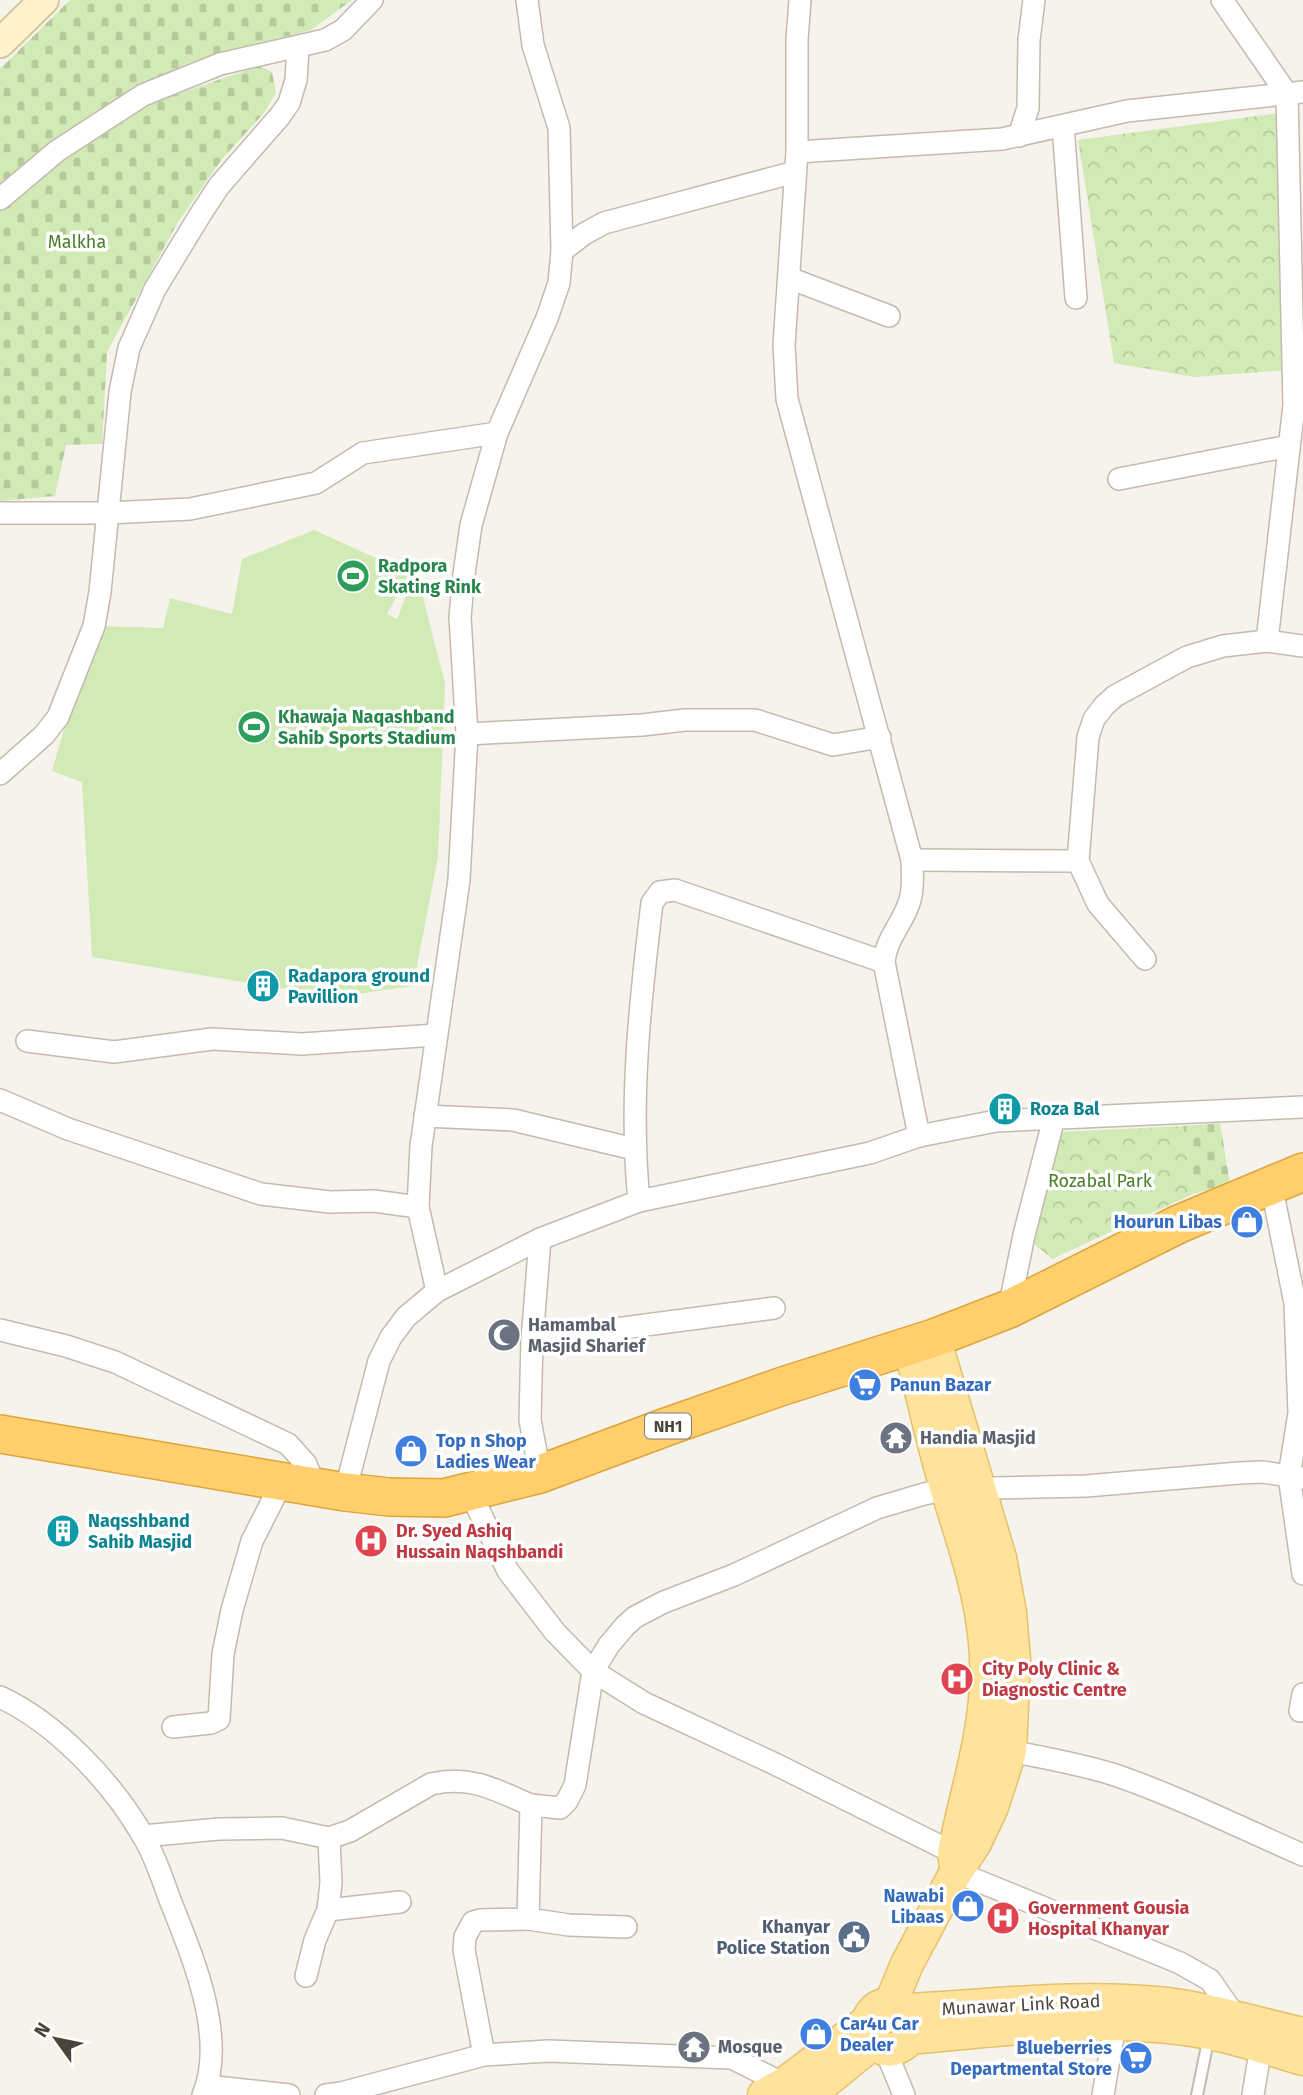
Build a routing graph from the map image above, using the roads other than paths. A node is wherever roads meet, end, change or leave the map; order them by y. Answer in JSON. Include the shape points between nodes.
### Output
{"nodes":[{"id":1,"x":44,"y":0,"type":"edge"},
{"id":2,"x":372,"y":0,"type":"edge"},
{"id":3,"x":527,"y":0,"type":"edge"},
{"id":4,"x":800,"y":0,"type":"edge"},
{"id":5,"x":1034,"y":0,"type":"edge"},
{"id":6,"x":1222,"y":0,"type":"edge"},
{"id":7,"x":0,"y":43,"type":"edge"},
{"id":8,"x":298,"y":48,"type":"junction"},
{"id":9,"x":1295,"y":93,"type":"edge"},
{"id":10,"x":1063,"y":126,"type":"junction"},
{"id":11,"x":1018,"y":136,"type":"junction"},
{"id":12,"x":796,"y":162,"type":"junction"},
{"id":13,"x":0,"y":199,"type":"edge"},
{"id":14,"x":562,"y":251,"type":"junction"},
{"id":15,"x":789,"y":278,"type":"junction"},
{"id":16,"x":1076,"y":298,"type":"dead end"},
{"id":17,"x":889,"y":316,"type":"dead end"},
{"id":18,"x":496,"y":433,"type":"junction"},
{"id":19,"x":1289,"y":446,"type":"junction"},
{"id":20,"x":1119,"y":479,"type":"dead end"},
{"id":21,"x":0,"y":513,"type":"edge"},
{"id":22,"x":108,"y":513,"type":"junction"},
{"id":23,"x":1267,"y":642,"type":"junction"},
{"id":24,"x":1303,"y":646,"type":"edge"},
{"id":25,"x":467,"y":734,"type":"junction"},
{"id":26,"x":880,"y":737,"type":"junction"},
{"id":27,"x":0,"y":774,"type":"edge"},
{"id":28,"x":912,"y":860,"type":"junction"},
{"id":29,"x":1078,"y":861,"type":"junction"},
{"id":30,"x":1145,"y":959,"type":"dead end"},
{"id":31,"x":884,"y":962,"type":"junction"},
{"id":32,"x":436,"y":1035,"type":"junction"},
{"id":33,"x":27,"y":1041,"type":"dead end"},
{"id":34,"x":0,"y":1100,"type":"edge"},
{"id":35,"x":1303,"y":1107,"type":"edge"},
{"id":36,"x":425,"y":1116,"type":"junction"},
{"id":37,"x":1054,"y":1118,"type":"junction"},
{"id":38,"x":919,"y":1136,"type":"junction"},
{"id":39,"x":634,"y":1149,"type":"junction"},
{"id":40,"x":1287,"y":1178,"type":"edge"},
{"id":41,"x":639,"y":1200,"type":"junction"},
{"id":42,"x":418,"y":1206,"type":"junction"},
{"id":43,"x":540,"y":1239,"type":"junction"},
{"id":44,"x":437,"y":1291,"type":"junction"},
{"id":45,"x":774,"y":1308,"type":"dead end"},
{"id":46,"x":1009,"y":1309,"type":"junction"},
{"id":47,"x":0,"y":1330,"type":"edge"},
{"id":48,"x":1300,"y":1332,"type":"edge"},
{"id":49,"x":532,"y":1340,"type":"junction"},
{"id":50,"x":922,"y":1342,"type":"junction"},
{"id":51,"x":0,"y":1434,"type":"edge"},
{"id":52,"x":540,"y":1474,"type":"junction"},
{"id":53,"x":1296,"y":1477,"type":"edge"},
{"id":54,"x":315,"y":1486,"type":"junction"},
{"id":55,"x":978,"y":1488,"type":"junction"},
{"id":56,"x":947,"y":1489,"type":"junction"},
{"id":57,"x":470,"y":1492,"type":"junction"},
{"id":58,"x":1303,"y":1574,"type":"edge"},
{"id":59,"x":593,"y":1671,"type":"junction"},
{"id":60,"x":0,"y":1697,"type":"edge"},
{"id":61,"x":173,"y":1727,"type":"dead end"},
{"id":62,"x":1010,"y":1751,"type":"junction"},
{"id":63,"x":531,"y":1805,"type":"junction"},
{"id":64,"x":143,"y":1836,"type":"junction"},
{"id":65,"x":329,"y":1838,"type":"junction"},
{"id":66,"x":1303,"y":1855,"type":"edge"},
{"id":67,"x":955,"y":1862,"type":"junction"},
{"id":68,"x":400,"y":1902,"type":"dead end"},
{"id":69,"x":328,"y":1910,"type":"junction"},
{"id":70,"x":528,"y":1919,"type":"junction"},
{"id":71,"x":626,"y":1927,"type":"dead end"},
{"id":72,"x":306,"y":1976,"type":"dead end"},
{"id":73,"x":1222,"y":2024,"type":"junction"},
{"id":74,"x":1115,"y":2025,"type":"junction"},
{"id":75,"x":888,"y":2028,"type":"junction"},
{"id":76,"x":1303,"y":2035,"type":"edge"},
{"id":77,"x":1261,"y":2046,"type":"junction"},
{"id":78,"x":484,"y":2055,"type":"junction"},
{"id":79,"x":1303,"y":2059,"type":"edge"},
{"id":80,"x":205,"y":2090,"type":"edge"},
{"id":81,"x":786,"y":2091,"type":"edge"},
{"id":82,"x":289,"y":2095,"type":"edge"},
{"id":83,"x":326,"y":2095,"type":"edge"},
{"id":84,"x":904,"y":2095,"type":"edge"},
{"id":85,"x":1102,"y":2095,"type":"edge"},
{"id":86,"x":1197,"y":2095,"type":"edge"},
{"id":87,"x":1253,"y":2095,"type":"edge"}],
"edges":[{"from":1,"to":7,"type":"street"},
{"from":2,"to":8,"type":"street","via":[[343,30]]},
{"from":3,"to":14,"type":"street","via":[[533,45],[559,128]]},
{"from":4,"to":12,"type":"street"},
{"from":5,"to":11,"type":"street","via":[[1028,108]]},
{"from":6,"to":9,"type":"street"},
{"from":8,"to":13,"type":"street","via":[[220,64],[143,95],[57,151]]},
{"from":8,"to":22,"type":"street","via":[[289,103],[200,215],[155,289],[129,348]]},
{"from":9,"to":10,"type":"street","via":[[1127,111]]},
{"from":9,"to":19,"type":"street","via":[[1294,405]]},
{"from":10,"to":11,"type":"street"},
{"from":10,"to":16,"type":"street"},
{"from":11,"to":12,"type":"street"},
{"from":12,"to":14,"type":"street","via":[[615,219]]},
{"from":12,"to":15,"type":"street"},
{"from":14,"to":18,"type":"street","via":[[559,283],[547,318]]},
{"from":15,"to":17,"type":"street"},
{"from":15,"to":26,"type":"street","via":[[784,345],[788,399]]},
{"from":18,"to":22,"type":"street","via":[[363,453],[316,483],[190,509]]},
{"from":18,"to":25,"type":"street","via":[[471,525],[462,595]]},
{"from":19,"to":20,"type":"street"},
{"from":19,"to":23,"type":"street"},
{"from":21,"to":22,"type":"street"},
{"from":22,"to":27,"type":"street","via":[[94,626],[64,705],[44,735]]},
{"from":23,"to":24,"type":"street"},
{"from":23,"to":29,"type":"street","via":[[1223,646],[1187,657],[1104,706],[1088,737]]},
{"from":25,"to":26,"type":"street","via":[[755,720],[833,745]]},
{"from":25,"to":32,"type":"street","via":[[458,880]]},
{"from":26,"to":28,"type":"street"},
{"from":28,"to":29,"type":"street"},
{"from":28,"to":31,"type":"street","via":[[911,899],[888,942]]},
{"from":29,"to":30,"type":"street","via":[[1098,904]]},
{"from":31,"to":38,"type":"street"},
{"from":31,"to":39,"type":"street","via":[[675,890],[660,892],[652,903],[639,1013]]},
{"from":32,"to":33,"type":"street","via":[[302,1044],[212,1038],[114,1052]]},
{"from":32,"to":36,"type":"street"},
{"from":34,"to":42,"type":"street","via":[[68,1129],[261,1194]]},
{"from":35,"to":37,"type":"street"},
{"from":36,"to":39,"type":"street","via":[[513,1120]]},
{"from":36,"to":42,"type":"street"},
{"from":37,"to":38,"type":"street","via":[[996,1121]]},
{"from":37,"to":46,"type":"street"},
{"from":38,"to":41,"type":"street","via":[[870,1153]]},
{"from":39,"to":41,"type":"street"},
{"from":40,"to":46,"type":"highway","number":"NH1","via":[[1179,1224]]},
{"from":40,"to":48,"type":"street","via":[[1291,1278]]},
{"from":41,"to":43,"type":"street"},
{"from":42,"to":44,"type":"street"},
{"from":43,"to":44,"type":"street"},
{"from":43,"to":49,"type":"street"},
{"from":44,"to":54,"type":"street","via":[[406,1317],[391,1337]]},
{"from":45,"to":49,"type":"street"},
{"from":46,"to":50,"type":"highway","number":"NH1"},
{"from":47,"to":54,"type":"street","via":[[115,1362],[288,1444],[306,1464]]},
{"from":48,"to":53,"type":"street"},
{"from":49,"to":52,"type":"street","via":[[530,1420]]},
{"from":50,"to":52,"type":"highway","number":"NH1","via":[[783,1386]]},
{"from":50,"to":55,"type":"main road"},
{"from":50,"to":56,"type":"main road"},
{"from":51,"to":54,"type":"highway","number":"NH1"},
{"from":52,"to":57,"type":"highway","number":"NH1"},
{"from":53,"to":55,"type":"street","via":[[1263,1472],[1086,1486]]},
{"from":53,"to":58,"type":"street"},
{"from":54,"to":57,"type":"highway","number":"NH1","via":[[420,1499]]},
{"from":54,"to":61,"type":"street","via":[[252,1541],[223,1654],[219,1719]]},
{"from":55,"to":56,"type":"street"},
{"from":55,"to":62,"type":"main road","via":[[1000,1558],[1010,1613],[1014,1658]]},
{"from":56,"to":59,"type":"street","via":[[877,1508],[734,1575],[664,1602],[635,1617]]},
{"from":56,"to":67,"type":"main road","via":[[982,1614],[987,1685],[979,1753]]},
{"from":57,"to":59,"type":"street","via":[[508,1571],[555,1632]]},
{"from":59,"to":63,"type":"street","via":[[572,1793],[560,1808]]},
{"from":59,"to":67,"type":"street","via":[[644,1703],[775,1764]]},
{"from":60,"to":64,"type":"street","via":[[19,1705],[81,1756]]},
{"from":62,"to":66,"type":"street","via":[[1115,1775]]},
{"from":62,"to":67,"type":"main road","via":[[975,1843]]},
{"from":63,"to":65,"type":"street","via":[[465,1780],[444,1781]]},
{"from":63,"to":70,"type":"street"},
{"from":64,"to":65,"type":"street","via":[[282,1828]]},
{"from":64,"to":80,"type":"street","via":[[199,1978],[209,2032]]},
{"from":65,"to":69,"type":"street"},
{"from":67,"to":73,"type":"street","via":[[1210,1980]]},
{"from":67,"to":75,"type":"main road","via":[[907,1964]]},
{"from":68,"to":69,"type":"street"},
{"from":69,"to":72,"type":"street"},
{"from":70,"to":71,"type":"street"},
{"from":70,"to":78,"type":"street","via":[[480,1920],[473,1922],[464,1937]]},
{"from":73,"to":74,"type":"main road","name":"Munawar Link Road"},
{"from":73,"to":75,"type":"main road","name":"Munawar Link Road","via":[[1167,2004],[1050,2000]]},
{"from":73,"to":76,"type":"main road","name":"Munawar Link Road"},
{"from":73,"to":77,"type":"main road","name":"Munawar Link Road"},
{"from":73,"to":86,"type":"lane"},
{"from":74,"to":75,"type":"main road","name":"Munawar Link Road"},
{"from":74,"to":85,"type":"street"},
{"from":75,"to":81,"type":"main road"},
{"from":75,"to":84,"type":"street"},
{"from":77,"to":79,"type":"main road","name":"Munawar Link Road"},
{"from":77,"to":87,"type":"street"},
{"from":78,"to":81,"type":"street","via":[[548,2051],[732,2058]]},
{"from":78,"to":83,"type":"street"},
{"from":80,"to":82,"type":"street"}]}
